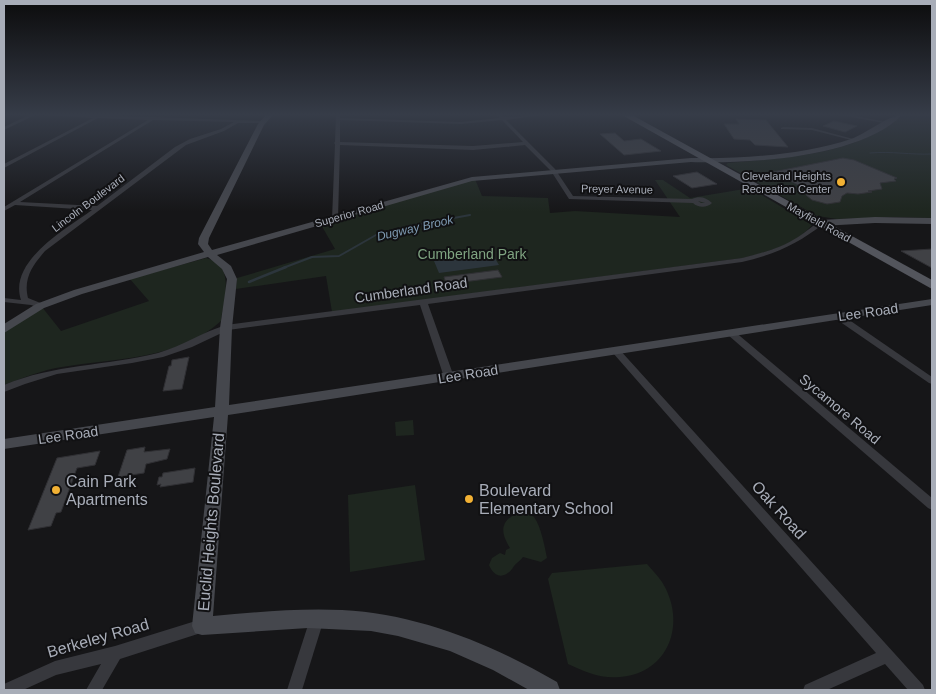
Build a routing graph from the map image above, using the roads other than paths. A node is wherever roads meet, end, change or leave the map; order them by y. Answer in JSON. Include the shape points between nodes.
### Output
{"nodes":[{"id":1,"x":39,"y":147,"type":"edge"},
{"id":2,"x":106,"y":147,"type":"edge"},
{"id":3,"x":179,"y":147,"type":"edge"},
{"id":4,"x":249,"y":147,"type":"edge"},
{"id":5,"x":336,"y":147,"type":"edge"},
{"id":6,"x":456,"y":147,"type":"edge"},
{"id":7,"x":480,"y":147,"type":"edge"},
{"id":8,"x":530,"y":147,"type":"edge"},
{"id":9,"x":684,"y":147,"type":"edge"},
{"id":10,"x":826,"y":147,"type":"edge"},
{"id":11,"x":709,"y":161,"type":"junction"},
{"id":12,"x":4,"y":166,"type":"edge"},
{"id":13,"x":554,"y":172,"type":"junction"},
{"id":14,"x":694,"y":202,"type":"dead end"},
{"id":15,"x":4,"y":203,"type":"edge"},
{"id":16,"x":13,"y":204,"type":"junction"},
{"id":17,"x":98,"y":208,"type":"junction"},
{"id":18,"x":4,"y":209,"type":"edge"},
{"id":19,"x":335,"y":219,"type":"junction"},
{"id":20,"x":932,"y":221,"type":"edge"},
{"id":21,"x":821,"y":223,"type":"junction"},
{"id":22,"x":210,"y":254,"type":"junction"},
{"id":23,"x":932,"y":285,"type":"edge"},
{"id":24,"x":4,"y":300,"type":"edge"},
{"id":25,"x":423,"y":302,"type":"junction"},
{"id":26,"x":932,"y":302,"type":"edge"},
{"id":27,"x":28,"y":303,"type":"junction"},
{"id":28,"x":40,"y":306,"type":"junction"},
{"id":29,"x":839,"y":317,"type":"junction"},
{"id":30,"x":226,"y":328,"type":"junction"},
{"id":31,"x":4,"y":329,"type":"edge"},
{"id":32,"x":731,"y":333,"type":"junction"},
{"id":33,"x":616,"y":351,"type":"junction"},
{"id":34,"x":449,"y":377,"type":"junction"},
{"id":35,"x":932,"y":381,"type":"edge"},
{"id":36,"x":4,"y":389,"type":"edge"},
{"id":37,"x":221,"y":412,"type":"junction"},
{"id":38,"x":4,"y":444,"type":"edge"},
{"id":39,"x":932,"y":505,"type":"edge"},
{"id":40,"x":317,"y":619,"type":"junction"},
{"id":41,"x":202,"y":626,"type":"junction"},
{"id":42,"x":115,"y":653,"type":"junction"},
{"id":43,"x":887,"y":656,"type":"junction"},
{"id":44,"x":7,"y":690,"type":"edge"},
{"id":45,"x":94,"y":690,"type":"edge"},
{"id":46,"x":294,"y":690,"type":"edge"},
{"id":47,"x":549,"y":690,"type":"edge"},
{"id":48,"x":810,"y":690,"type":"edge"},
{"id":49,"x":918,"y":690,"type":"edge"}],
"edges":[{"from":1,"to":12,"type":"street"},
{"from":2,"to":16,"type":"street"},
{"from":3,"to":17,"type":"street","name":"Lincoln Boulevard"},
{"from":4,"to":22,"type":"street","via":[[204,238],[203,244]]},
{"from":5,"to":19,"type":"street"},
{"from":6,"to":7,"type":"street"},
{"from":8,"to":13,"type":"street"},
{"from":9,"to":11,"type":"main road","name":"Mayfield Road"},
{"from":10,"to":11,"type":"street","name":"Superior Road"},
{"from":11,"to":13,"type":"street","name":"Superior Road"},
{"from":11,"to":21,"type":"main road","name":"Mayfield Road"},
{"from":13,"to":14,"type":"street","name":"Preyer Avenue","via":[[572,198]]},
{"from":13,"to":19,"type":"street","name":"Superior Road","via":[[472,179]]},
{"from":15,"to":16,"type":"street"},
{"from":16,"to":17,"type":"street"},
{"from":16,"to":18,"type":"street"},
{"from":17,"to":27,"type":"street","name":"Lincoln Boulevard","via":[[30,263],[22,279],[23,296]]},
{"from":19,"to":22,"type":"street","name":"Superior Road"},
{"from":20,"to":21,"type":"street"},
{"from":21,"to":23,"type":"main road","name":"Mayfield Road"},
{"from":21,"to":25,"type":"street","name":"Cumberland Road","via":[[787,247],[742,260]]},
{"from":22,"to":28,"type":"street","name":"Superior Road"},
{"from":22,"to":30,"type":"street","name":"Euclid Heights Boulevard","via":[[227,268],[232,279]]},
{"from":24,"to":27,"type":"street"},
{"from":25,"to":30,"type":"street","name":"Cumberland Road"},
{"from":25,"to":34,"type":"street"},
{"from":26,"to":29,"type":"street","name":"Lee Road"},
{"from":27,"to":28,"type":"street"},
{"from":28,"to":31,"type":"street","name":"Superior Road"},
{"from":29,"to":32,"type":"street","name":"Lee Road"},
{"from":29,"to":35,"type":"street"},
{"from":30,"to":36,"type":"street","name":"Cumberland Road","via":[[171,352],[57,371]]},
{"from":30,"to":37,"type":"street","name":"Euclid Heights Boulevard"},
{"from":32,"to":33,"type":"street","name":"Lee Road"},
{"from":32,"to":39,"type":"street","name":"Sycamore Road"},
{"from":33,"to":34,"type":"street","name":"Lee Road"},
{"from":33,"to":43,"type":"street","name":"Oak Road"},
{"from":34,"to":37,"type":"street","name":"Lee Road"},
{"from":37,"to":38,"type":"street","name":"Lee Road"},
{"from":37,"to":41,"type":"street","name":"Euclid Heights Boulevard"},
{"from":40,"to":41,"type":"street","name":"Euclid Heights Boulevard"},
{"from":40,"to":46,"type":"street"},
{"from":40,"to":47,"type":"street","name":"Euclid Heights Boulevard","via":[[377,623],[432,635],[466,646]]},
{"from":41,"to":42,"type":"street","name":"Berkeley Road"},
{"from":42,"to":44,"type":"street","name":"Berkeley Road","via":[[55,668]]},
{"from":42,"to":45,"type":"street"},
{"from":43,"to":48,"type":"street"},
{"from":43,"to":49,"type":"street","name":"Oak Road"}]}
